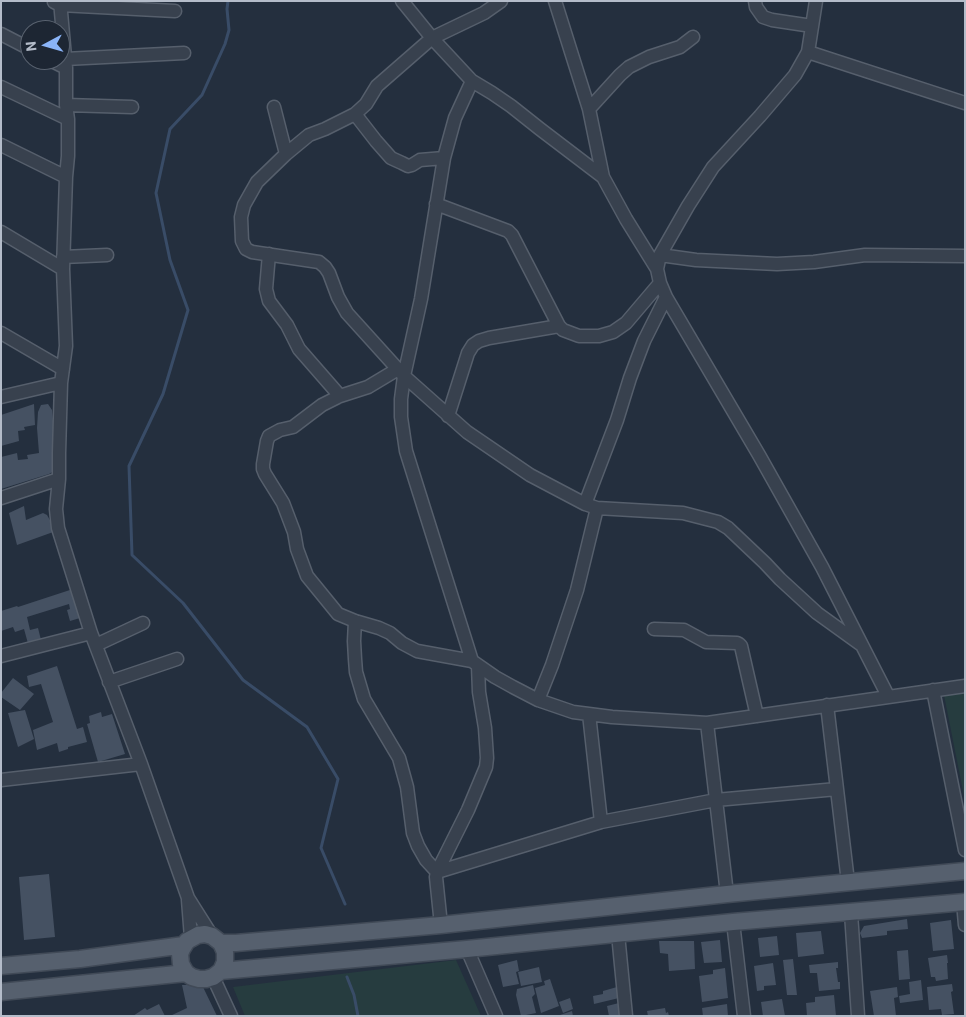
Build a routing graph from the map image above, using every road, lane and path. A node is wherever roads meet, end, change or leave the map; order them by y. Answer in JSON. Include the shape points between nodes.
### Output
{"nodes":[{"id":1,"x":402,"y":1,"type":"edge"},
{"id":2,"x":501,"y":1,"type":"edge"},
{"id":3,"x":555,"y":1,"type":"edge"},
{"id":4,"x":755,"y":1,"type":"edge"},
{"id":5,"x":816,"y":1,"type":"edge"},
{"id":6,"x":58,"y":2,"type":"edge"},
{"id":7,"x":175,"y":11,"type":"dead end"},
{"id":8,"x":60,"y":20,"type":"edge"},
{"id":9,"x":812,"y":26,"type":"junction"},
{"id":10,"x":1,"y":34,"type":"edge"},
{"id":11,"x":693,"y":37,"type":"dead end"},
{"id":12,"x":432,"y":38,"type":"junction"},
{"id":13,"x":20,"y":44,"type":"edge"},
{"id":14,"x":808,"y":52,"type":"junction"},
{"id":15,"x":184,"y":53,"type":"dead end"},
{"id":16,"x":70,"y":64,"type":"edge"},
{"id":17,"x":65,"y":70,"type":"edge"},
{"id":18,"x":472,"y":81,"type":"junction"},
{"id":19,"x":1,"y":86,"type":"edge"},
{"id":20,"x":965,"y":103,"type":"edge"},
{"id":21,"x":66,"y":105,"type":"junction"},
{"id":22,"x":132,"y":107,"type":"dead end"},
{"id":23,"x":274,"y":107,"type":"dead end"},
{"id":24,"x":589,"y":109,"type":"junction"},
{"id":25,"x":355,"y":114,"type":"junction"},
{"id":26,"x":68,"y":119,"type":"junction"},
{"id":27,"x":1,"y":145,"type":"edge"},
{"id":28,"x":286,"y":154,"type":"junction"},
{"id":29,"x":444,"y":158,"type":"junction"},
{"id":30,"x":603,"y":177,"type":"junction"},
{"id":31,"x":66,"y":178,"type":"junction"},
{"id":32,"x":436,"y":204,"type":"junction"},
{"id":33,"x":1,"y":232,"type":"edge"},
{"id":34,"x":269,"y":254,"type":"junction"},
{"id":35,"x":107,"y":255,"type":"dead end"},
{"id":36,"x":660,"y":256,"type":"junction"},
{"id":37,"x":965,"y":256,"type":"edge"},
{"id":38,"x":63,"y":263,"type":"junction"},
{"id":39,"x":658,"y":269,"type":"junction"},
{"id":40,"x":660,"y":283,"type":"junction"},
{"id":41,"x":666,"y":296,"type":"junction"},
{"id":42,"x":559,"y":326,"type":"junction"},
{"id":43,"x":1,"y":333,"type":"edge"},
{"id":44,"x":63,"y":369,"type":"junction"},
{"id":45,"x":401,"y":372,"type":"junction"},
{"id":46,"x":61,"y":383,"type":"junction"},
{"id":47,"x":340,"y":396,"type":"junction"},
{"id":48,"x":1,"y":398,"type":"edge"},
{"id":49,"x":448,"y":416,"type":"junction"},
{"id":50,"x":59,"y":479,"type":"junction"},
{"id":51,"x":1,"y":498,"type":"edge"},
{"id":52,"x":591,"y":506,"type":"junction"},
{"id":53,"x":355,"y":620,"type":"junction"},
{"id":54,"x":143,"y":623,"type":"dead end"},
{"id":55,"x":654,"y":629,"type":"dead end"},
{"id":56,"x":91,"y":632,"type":"junction"},
{"id":57,"x":860,"y":644,"type":"junction"},
{"id":58,"x":96,"y":645,"type":"junction"},
{"id":59,"x":1,"y":656,"type":"edge"},
{"id":60,"x":177,"y":659,"type":"dead end"},
{"id":61,"x":475,"y":663,"type":"junction"},
{"id":62,"x":108,"y":682,"type":"junction"},
{"id":63,"x":965,"y":686,"type":"edge"},
{"id":64,"x":933,"y":690,"type":"junction"},
{"id":65,"x":888,"y":696,"type":"junction"},
{"id":66,"x":538,"y":700,"type":"junction"},
{"id":67,"x":827,"y":705,"type":"junction"},
{"id":68,"x":589,"y":714,"type":"junction"},
{"id":69,"x":757,"y":716,"type":"junction"},
{"id":70,"x":707,"y":724,"type":"junction"},
{"id":71,"x":141,"y":764,"type":"junction"},
{"id":72,"x":1,"y":780,"type":"edge"},
{"id":73,"x":837,"y":788,"type":"junction"},
{"id":74,"x":716,"y":800,"type":"junction"},
{"id":75,"x":602,"y":822,"type":"junction"},
{"id":76,"x":965,"y":850,"type":"edge"},
{"id":77,"x":965,"y":871,"type":"edge"},
{"id":78,"x":437,"y":872,"type":"junction"},
{"id":79,"x":848,"y":882,"type":"junction"},
{"id":80,"x":727,"y":894,"type":"junction"},
{"id":81,"x":188,"y":898,"type":"junction"},
{"id":82,"x":964,"y":902,"type":"edge"},
{"id":83,"x":851,"y":913,"type":"junction"},
{"id":84,"x":733,"y":922,"type":"junction"},
{"id":85,"x":441,"y":925,"type":"junction"},
{"id":86,"x":965,"y":925,"type":"edge"},
{"id":87,"x":618,"y":934,"type":"junction"},
{"id":88,"x":216,"y":940,"type":"junction"},
{"id":89,"x":187,"y":941,"type":"junction"},
{"id":90,"x":466,"y":949,"type":"junction"},
{"id":91,"x":1,"y":966,"type":"edge"},
{"id":92,"x":186,"y":973,"type":"junction"},
{"id":93,"x":217,"y":974,"type":"junction"},
{"id":94,"x":1,"y":992,"type":"edge"},
{"id":95,"x":231,"y":1016,"type":"edge"},
{"id":96,"x":496,"y":1016,"type":"edge"},
{"id":97,"x":626,"y":1016,"type":"edge"},
{"id":98,"x":744,"y":1016,"type":"edge"},
{"id":99,"x":858,"y":1016,"type":"edge"}],
"edges":[{"from":1,"to":12,"type":"street"},
{"from":2,"to":12,"type":"street","via":[[484,13]]},
{"from":3,"to":24,"type":"street"},
{"from":4,"to":9,"type":"street","via":[[763,17]]},
{"from":5,"to":9,"type":"street"},
{"from":6,"to":7,"type":"street"},
{"from":6,"to":8,"type":"street"},
{"from":9,"to":14,"type":"street"},
{"from":10,"to":13,"type":"street"},
{"from":11,"to":24,"type":"street","via":[[680,47],[649,57],[629,68]]},
{"from":12,"to":18,"type":"street"},
{"from":12,"to":25,"type":"street","via":[[377,86]]},
{"from":14,"to":20,"type":"street"},
{"from":14,"to":36,"type":"street","via":[[795,75],[713,167]]},
{"from":15,"to":16,"type":"street"},
{"from":17,"to":21,"type":"street"},
{"from":18,"to":29,"type":"street","via":[[454,118]]},
{"from":18,"to":30,"type":"street","via":[[511,106]]},
{"from":19,"to":26,"type":"street"},
{"from":21,"to":22,"type":"street"},
{"from":21,"to":26,"type":"street"},
{"from":23,"to":28,"type":"street"},
{"from":24,"to":30,"type":"street"},
{"from":25,"to":28,"type":"street","via":[[309,135]]},
{"from":25,"to":29,"type":"street","via":[[391,158],[408,166],[420,160]]},
{"from":26,"to":31,"type":"street"},
{"from":27,"to":31,"type":"street"},
{"from":28,"to":34,"type":"street","via":[[257,182],[244,205],[241,218],[242,241],[246,249]]},
{"from":29,"to":32,"type":"street"},
{"from":30,"to":39,"type":"street"},
{"from":31,"to":38,"type":"street"},
{"from":32,"to":42,"type":"street","via":[[512,235]]},
{"from":32,"to":45,"type":"street","via":[[421,299]]},
{"from":33,"to":38,"type":"street"},
{"from":34,"to":45,"type":"street","via":[[319,262],[325,267],[347,312]]},
{"from":34,"to":47,"type":"street","via":[[268,301],[299,349]]},
{"from":35,"to":38,"type":"street"},
{"from":36,"to":37,"type":"street","via":[[777,264],[865,255]]},
{"from":36,"to":39,"type":"street"},
{"from":38,"to":44,"type":"street","via":[[66,346]]},
{"from":39,"to":40,"type":"street"},
{"from":40,"to":41,"type":"street"},
{"from":40,"to":42,"type":"street","via":[[626,323],[613,332],[580,336]]},
{"from":41,"to":52,"type":"street","via":[[630,378]]},
{"from":41,"to":57,"type":"street","via":[[822,567]]},
{"from":42,"to":49,"type":"street","via":[[489,338],[473,345]]},
{"from":43,"to":44,"type":"street"},
{"from":44,"to":46,"type":"street"},
{"from":45,"to":47,"type":"street"},
{"from":45,"to":49,"type":"street"},
{"from":45,"to":61,"type":"street","via":[[400,417],[406,451]]},
{"from":46,"to":48,"type":"street"},
{"from":46,"to":50,"type":"street"},
{"from":47,"to":53,"type":"street","via":[[293,427],[269,436],[263,464],[265,474],[283,503],[307,576],[338,614]]},
{"from":49,"to":52,"type":"street","via":[[530,475]]},
{"from":50,"to":51,"type":"street"},
{"from":50,"to":56,"type":"street","via":[[58,528]]},
{"from":52,"to":57,"type":"street","via":[[683,513],[718,522],[817,613]]},
{"from":52,"to":66,"type":"street","via":[[577,590]]},
{"from":53,"to":61,"type":"street","via":[[390,633],[417,651]]},
{"from":53,"to":78,"type":"street","via":[[356,672],[364,699],[399,758],[407,787],[413,833],[426,860]]},
{"from":54,"to":58,"type":"street"},
{"from":55,"to":69,"type":"street","via":[[684,630],[706,642],[739,644]]},
{"from":56,"to":58,"type":"street"},
{"from":56,"to":59,"type":"street"},
{"from":57,"to":65,"type":"street"},
{"from":58,"to":62,"type":"street"},
{"from":60,"to":62,"type":"street"},
{"from":61,"to":66,"type":"street"},
{"from":61,"to":78,"type":"street","via":[[485,728],[486,767]]},
{"from":62,"to":71,"type":"street"},
{"from":63,"to":64,"type":"street"},
{"from":64,"to":65,"type":"street"},
{"from":64,"to":76,"type":"street"},
{"from":65,"to":67,"type":"street"},
{"from":66,"to":68,"type":"street","via":[[572,712]]},
{"from":67,"to":69,"type":"street"},
{"from":67,"to":73,"type":"street"},
{"from":68,"to":70,"type":"street"},
{"from":68,"to":75,"type":"street"},
{"from":69,"to":70,"type":"street"},
{"from":70,"to":74,"type":"street"},
{"from":71,"to":72,"type":"street"},
{"from":71,"to":81,"type":"street"},
{"from":73,"to":74,"type":"street"},
{"from":73,"to":79,"type":"street"},
{"from":74,"to":75,"type":"street"},
{"from":74,"to":80,"type":"street"},
{"from":75,"to":78,"type":"street"},
{"from":77,"to":79,"type":"main road"},
{"from":78,"to":85,"type":"street"},
{"from":79,"to":80,"type":"main road"},
{"from":80,"to":85,"type":"main road"},
{"from":81,"to":88,"type":"street"},
{"from":81,"to":89,"type":"street"},
{"from":82,"to":83,"type":"main road"},
{"from":82,"to":86,"type":"street"},
{"from":83,"to":84,"type":"main road"},
{"from":83,"to":99,"type":"street"},
{"from":84,"to":87,"type":"main road"},
{"from":84,"to":98,"type":"street"},
{"from":85,"to":88,"type":"main road"},
{"from":87,"to":90,"type":"main road"},
{"from":87,"to":97,"type":"street"},
{"from":88,"to":89,"type":"main road","via":[[205,934]]},
{"from":88,"to":93,"type":"main road","via":[[225,952],[225,962]]},
{"from":89,"to":91,"type":"main road","via":[[80,959]]},
{"from":89,"to":92,"type":"main road","via":[[180,954]]},
{"from":90,"to":93,"type":"main road"},
{"from":90,"to":96,"type":"street"},
{"from":92,"to":93,"type":"main road","via":[[199,979]]},
{"from":92,"to":94,"type":"main road"},
{"from":93,"to":95,"type":"street"}]}
